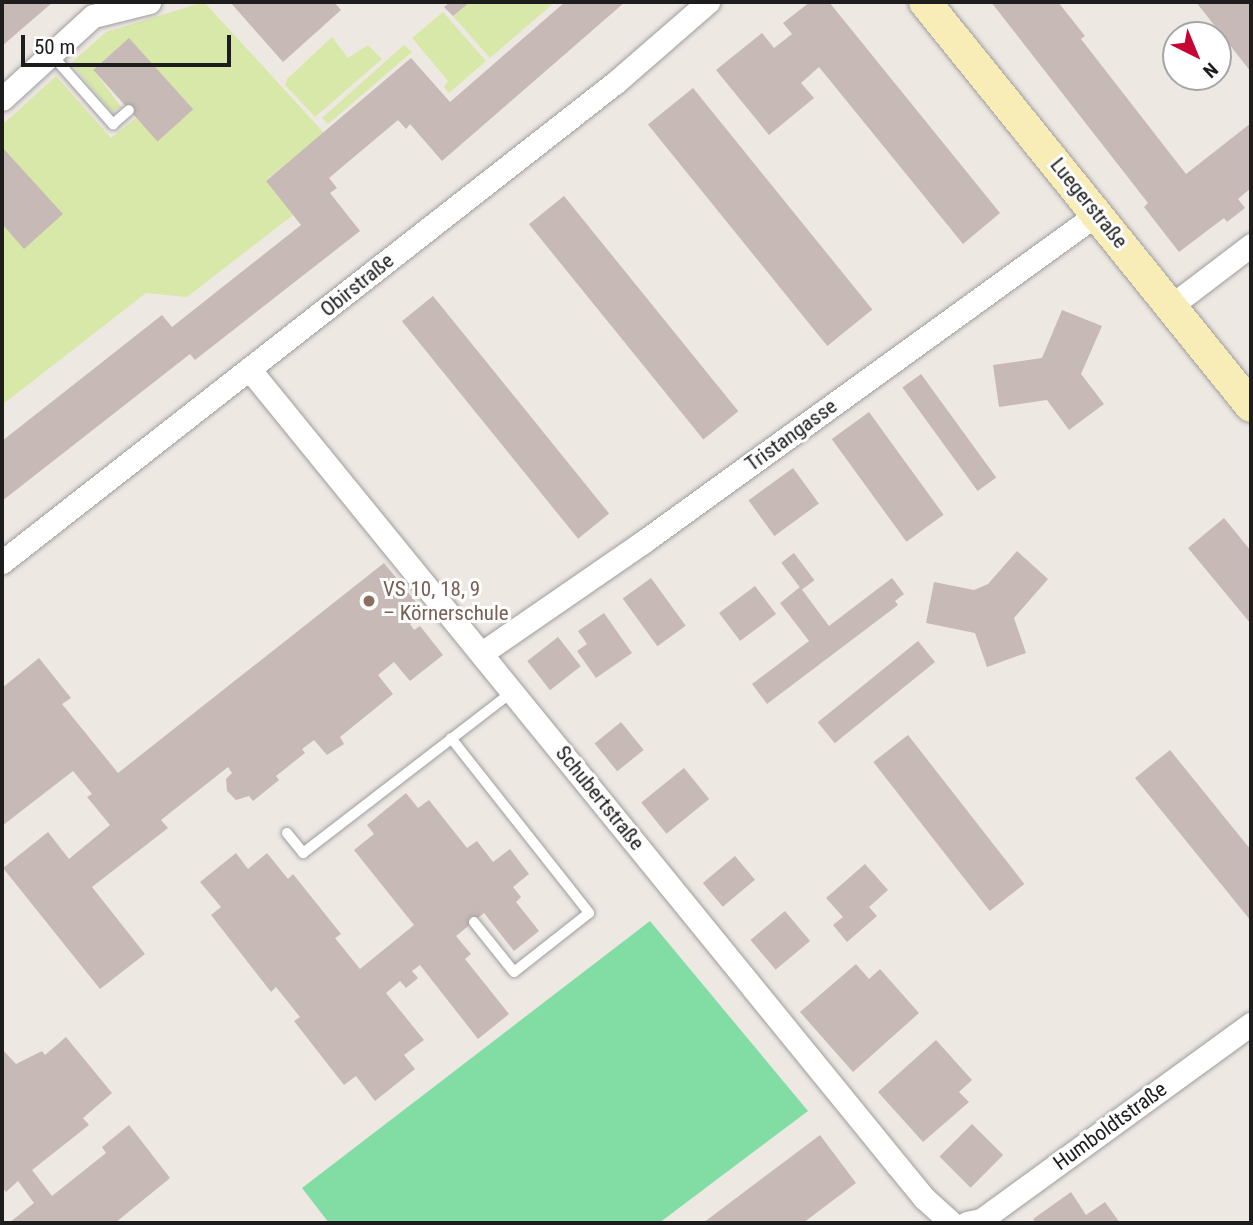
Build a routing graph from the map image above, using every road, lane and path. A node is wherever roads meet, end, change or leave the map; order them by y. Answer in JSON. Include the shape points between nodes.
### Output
{"nodes":[{"id":1,"x":149,"y":2,"type":"edge"},
{"id":2,"x":708,"y":2,"type":"edge"},
{"id":3,"x":925,"y":2,"type":"edge"},
{"id":4,"x":101,"y":9,"type":"edge"},
{"id":5,"x":51,"y":54,"type":"junction"},
{"id":6,"x":2,"y":99,"type":"edge"},
{"id":7,"x":129,"y":110,"type":"dead end"},
{"id":8,"x":1097,"y":214,"type":"junction"},
{"id":9,"x":1251,"y":246,"type":"edge"},
{"id":10,"x":1171,"y":306,"type":"junction"},
{"id":11,"x":250,"y":370,"type":"junction"},
{"id":12,"x":1251,"y":406,"type":"edge"},
{"id":13,"x":2,"y":562,"type":"edge"},
{"id":14,"x":482,"y":653,"type":"junction"},
{"id":15,"x":513,"y":691,"type":"junction"},
{"id":16,"x":451,"y":738,"type":"junction"},
{"id":17,"x":287,"y":833,"type":"dead end"},
{"id":18,"x":474,"y":922,"type":"dead end"},
{"id":19,"x":1251,"y":1024,"type":"edge"},
{"id":20,"x":952,"y":1223,"type":"edge"},
{"id":21,"x":967,"y":1223,"type":"edge"}],
"edges":[{"from":1,"to":4,"type":"street"},
{"from":2,"to":11,"type":"street","name":"Obirstraße","via":[[616,82]]},
{"from":3,"to":8,"type":"street","name":"Luegerstraße"},
{"from":4,"to":5,"type":"street"},
{"from":5,"to":6,"type":"street"},
{"from":5,"to":7,"type":"lane","via":[[113,124]]},
{"from":8,"to":10,"type":"street","name":"Luegerstraße"},
{"from":8,"to":14,"type":"street","name":"Tristangasse"},
{"from":9,"to":10,"type":"street"},
{"from":10,"to":12,"type":"street","name":"Luegerstraße"},
{"from":11,"to":13,"type":"street","name":"Obirstraße"},
{"from":11,"to":14,"type":"street","name":"Schubertstraße"},
{"from":14,"to":15,"type":"street","name":"Schubertstraße"},
{"from":15,"to":16,"type":"lane"},
{"from":15,"to":20,"type":"street","name":"Schubertstraße","via":[[917,1190]]},
{"from":16,"to":17,"type":"lane","via":[[303,853]]},
{"from":16,"to":18,"type":"lane","via":[[589,913],[514,972]]},
{"from":19,"to":21,"type":"street","name":"Humboldtstraße","via":[[981,1220]]}]}
